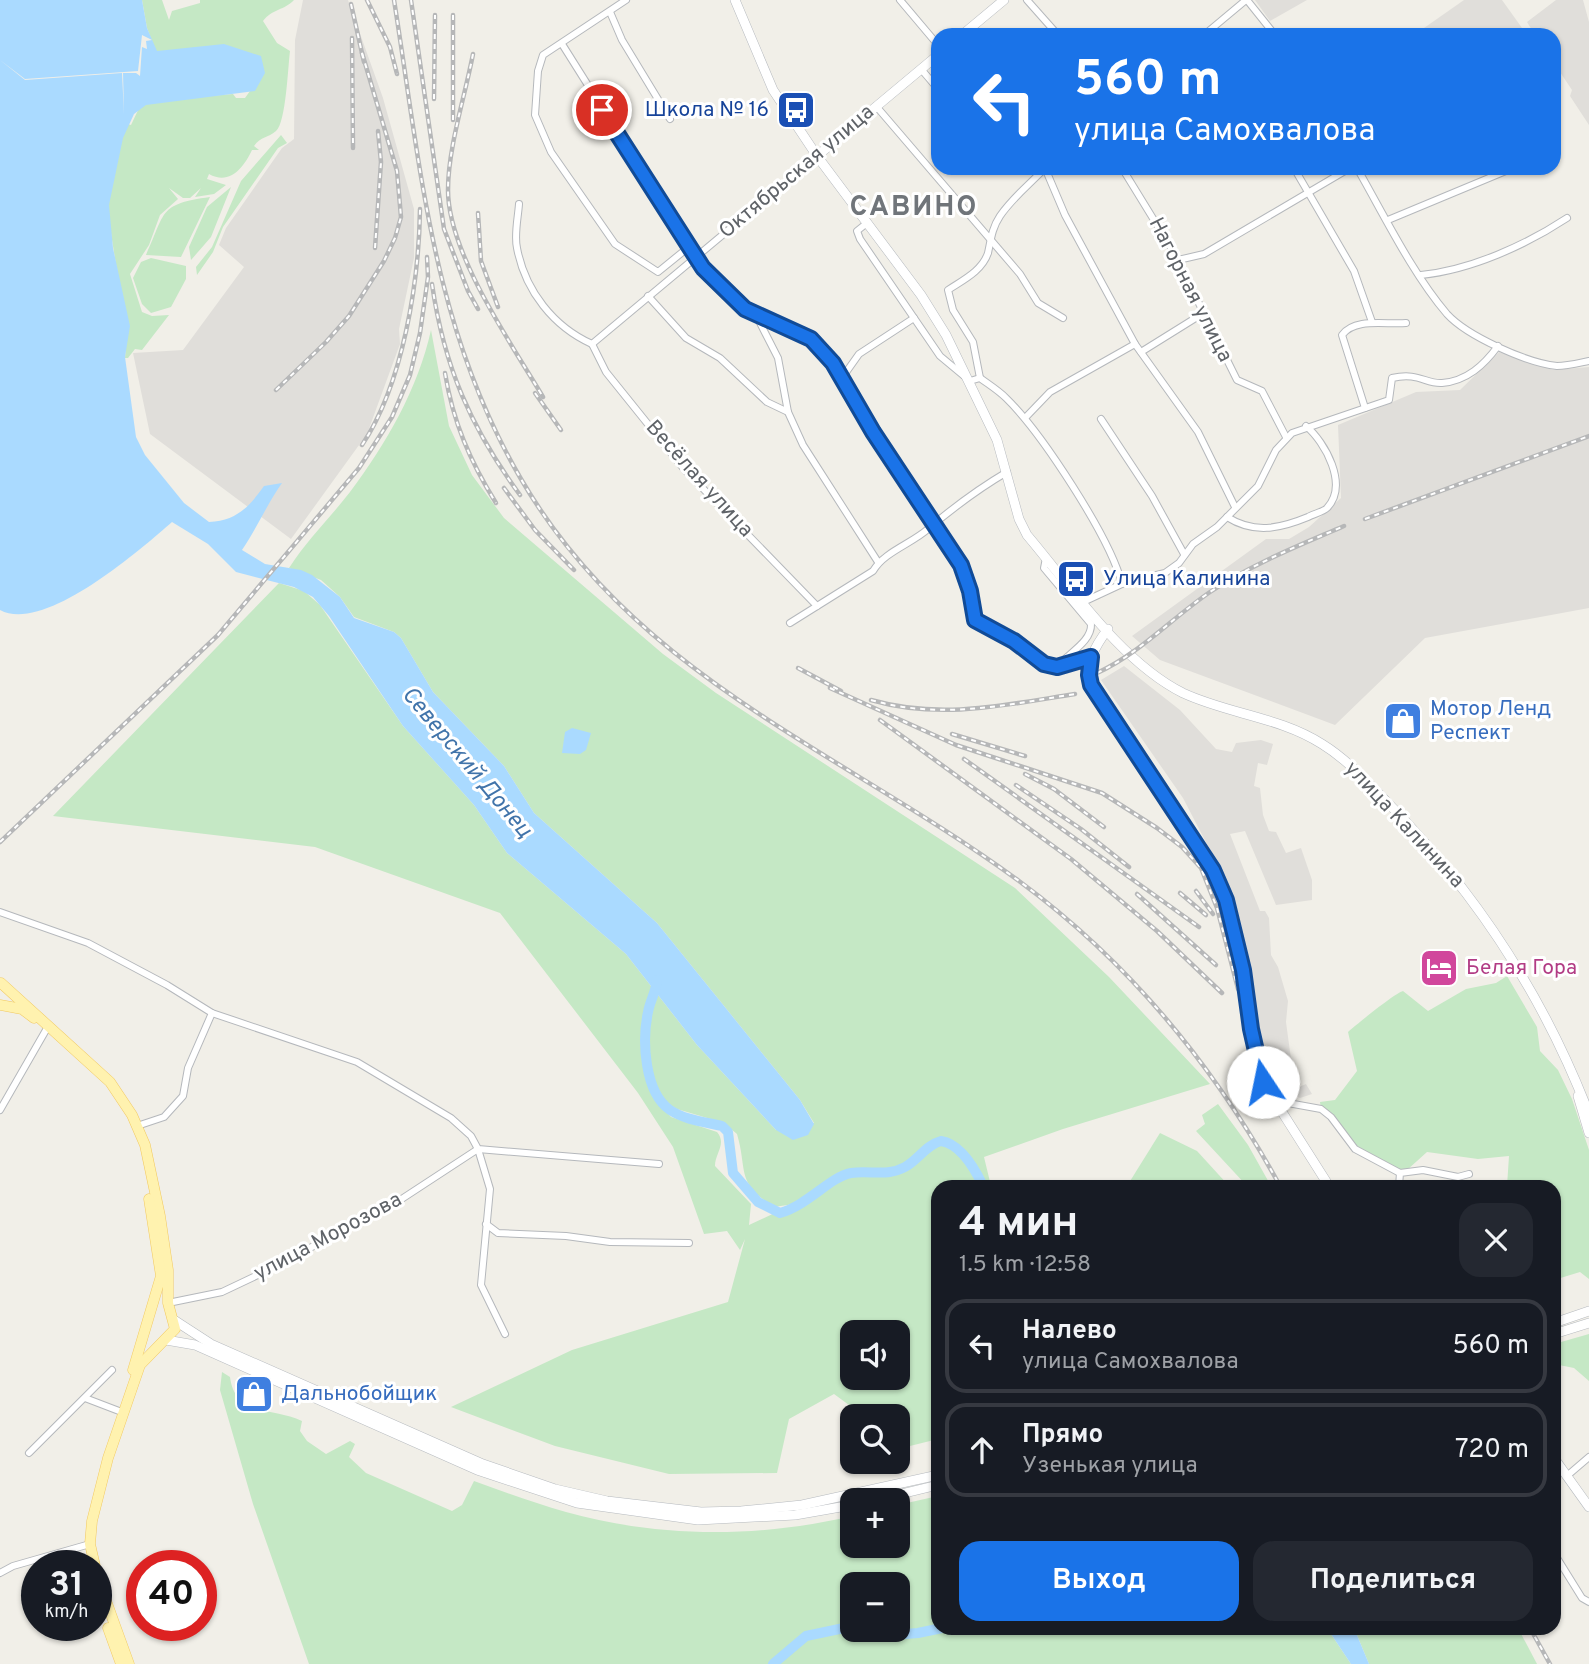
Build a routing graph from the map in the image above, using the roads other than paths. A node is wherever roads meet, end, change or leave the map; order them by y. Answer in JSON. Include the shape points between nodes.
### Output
{"nodes":[{"id":1,"x":626,"y":0,"type":"edge"},
{"id":2,"x":735,"y":0,"type":"edge"},
{"id":3,"x":900,"y":0,"type":"edge"},
{"id":4,"x":1004,"y":0,"type":"edge"},
{"id":5,"x":1027,"y":0,"type":"edge"},
{"id":6,"x":1247,"y":0,"type":"edge"},
{"id":7,"x":610,"y":12,"type":"junction"},
{"id":8,"x":970,"y":28,"type":"edge"},
{"id":9,"x":1052,"y":28,"type":"edge"},
{"id":10,"x":1213,"y":28,"type":"edge"},
{"id":11,"x":1270,"y":28,"type":"edge"},
{"id":12,"x":931,"y":37,"type":"edge"},
{"id":13,"x":562,"y":44,"type":"junction"},
{"id":14,"x":931,"y":61,"type":"edge"},
{"id":15,"x":921,"y":69,"type":"junction"},
{"id":16,"x":931,"y":81,"type":"edge"},
{"id":17,"x":876,"y":106,"type":"junction"},
{"id":18,"x":670,"y":119,"type":"dead end"},
{"id":19,"x":817,"y":156,"type":"junction"},
{"id":20,"x":931,"y":172,"type":"edge"},
{"id":21,"x":933,"y":175,"type":"edge"},
{"id":22,"x":1037,"y":175,"type":"edge"},
{"id":23,"x":1048,"y":175,"type":"edge"},
{"id":24,"x":1126,"y":175,"type":"edge"},
{"id":25,"x":1298,"y":175,"type":"edge"},
{"id":26,"x":1338,"y":175,"type":"edge"},
{"id":27,"x":1361,"y":175,"type":"edge"},
{"id":28,"x":1496,"y":175,"type":"edge"},
{"id":29,"x":1308,"y":192,"type":"junction"},
{"id":30,"x":519,"y":204,"type":"dead end"},
{"id":31,"x":1567,"y":218,"type":"dead end"},
{"id":32,"x":1388,"y":220,"type":"junction"},
{"id":33,"x":867,"y":223,"type":"junction"},
{"id":34,"x":989,"y":242,"type":"junction"},
{"id":35,"x":690,"y":246,"type":"junction"},
{"id":36,"x":695,"y":256,"type":"junction"},
{"id":37,"x":1178,"y":260,"type":"junction"},
{"id":38,"x":1422,"y":275,"type":"junction"},
{"id":39,"x":649,"y":296,"type":"junction"},
{"id":40,"x":1202,"y":314,"type":"junction"},
{"id":41,"x":756,"y":315,"type":"junction"},
{"id":42,"x":914,"y":318,"type":"junction"},
{"id":43,"x":1063,"y":318,"type":"dead end"},
{"id":44,"x":1373,"y":322,"type":"junction"},
{"id":45,"x":1406,"y":323,"type":"dead end"},
{"id":46,"x":592,"y":344,"type":"junction"},
{"id":47,"x":1135,"y":344,"type":"junction"},
{"id":48,"x":1498,"y":346,"type":"junction"},
{"id":49,"x":1141,"y":352,"type":"junction"},
{"id":50,"x":1589,"y":361,"type":"edge"},
{"id":51,"x":842,"y":378,"type":"junction"},
{"id":52,"x":975,"y":380,"type":"junction"},
{"id":53,"x":1365,"y":408,"type":"junction"},
{"id":54,"x":788,"y":412,"type":"junction"},
{"id":55,"x":1025,"y":418,"type":"junction"},
{"id":56,"x":1101,"y":419,"type":"dead end"},
{"id":57,"x":1306,"y":426,"type":"junction"},
{"id":58,"x":1286,"y":437,"type":"junction"},
{"id":59,"x":1007,"y":472,"type":"junction"},
{"id":60,"x":1235,"y":507,"type":"junction"},
{"id":61,"x":1227,"y":517,"type":"junction"},
{"id":62,"x":934,"y":522,"type":"junction"},
{"id":63,"x":1184,"y":554,"type":"junction"},
{"id":64,"x":1046,"y":558,"type":"junction"},
{"id":65,"x":878,"y":562,"type":"junction"},
{"id":66,"x":1122,"y":584,"type":"junction"},
{"id":67,"x":1083,"y":602,"type":"junction"},
{"id":68,"x":817,"y":606,"type":"junction"},
{"id":69,"x":790,"y":622,"type":"dead end"},
{"id":70,"x":1108,"y":629,"type":"junction"},
{"id":71,"x":1091,"y":657,"type":"junction"},
{"id":72,"x":1057,"y":667,"type":"junction"},
{"id":73,"x":0,"y":912,"type":"edge"},
{"id":74,"x":1,"y":982,"type":"edge"},
{"id":75,"x":0,"y":1003,"type":"edge"},
{"id":76,"x":212,"y":1013,"type":"junction"},
{"id":77,"x":46,"y":1030,"type":"junction"},
{"id":78,"x":1574,"y":1074,"type":"junction"},
{"id":79,"x":1589,"y":1097,"type":"edge"},
{"id":80,"x":1277,"y":1101,"type":"junction"},
{"id":81,"x":0,"y":1110,"type":"edge"},
{"id":82,"x":1589,"y":1114,"type":"edge"},
{"id":83,"x":137,"y":1126,"type":"junction"},
{"id":84,"x":1589,"y":1133,"type":"edge"},
{"id":85,"x":478,"y":1150,"type":"junction"},
{"id":86,"x":659,"y":1164,"type":"dead end"},
{"id":87,"x":1400,"y":1173,"type":"junction"},
{"id":88,"x":1469,"y":1174,"type":"dead end"},
{"id":89,"x":1325,"y":1180,"type":"edge"},
{"id":90,"x":1399,"y":1180,"type":"edge"},
{"id":91,"x":485,"y":1224,"type":"junction"},
{"id":92,"x":690,"y":1243,"type":"dead end"},
{"id":93,"x":168,"y":1303,"type":"junction"},
{"id":94,"x":1589,"y":1311,"type":"edge"},
{"id":95,"x":149,"y":1315,"type":"junction"},
{"id":96,"x":173,"y":1318,"type":"junction"},
{"id":97,"x":1561,"y":1321,"type":"edge"},
{"id":98,"x":1589,"y":1322,"type":"edge"},
{"id":99,"x":145,"y":1329,"type":"junction"},
{"id":100,"x":1561,"y":1332,"type":"edge"},
{"id":101,"x":505,"y":1334,"type":"dead end"},
{"id":102,"x":164,"y":1340,"type":"junction"},
{"id":103,"x":112,"y":1370,"type":"dead end"},
{"id":104,"x":85,"y":1398,"type":"junction"},
{"id":105,"x":119,"y":1411,"type":"junction"},
{"id":106,"x":29,"y":1453,"type":"dead end"},
{"id":107,"x":1589,"y":1457,"type":"edge"},
{"id":108,"x":1561,"y":1466,"type":"edge"},
{"id":109,"x":1568,"y":1475,"type":"junction"},
{"id":110,"x":931,"y":1477,"type":"edge"},
{"id":111,"x":931,"y":1487,"type":"edge"},
{"id":112,"x":910,"y":1492,"type":"edge"},
{"id":113,"x":840,"y":1507,"type":"edge"},
{"id":114,"x":1589,"y":1507,"type":"edge"},
{"id":115,"x":88,"y":1545,"type":"junction"},
{"id":116,"x":88,"y":1550,"type":"edge"},
{"id":117,"x":90,"y":1550,"type":"edge"},
{"id":118,"x":1561,"y":1564,"type":"edge"},
{"id":119,"x":0,"y":1573,"type":"edge"},
{"id":120,"x":1589,"y":1602,"type":"edge"},
{"id":121,"x":112,"y":1617,"type":"edge"},
{"id":122,"x":112,"y":1639,"type":"edge"},
{"id":123,"x":121,"y":1664,"type":"edge"},
{"id":124,"x":129,"y":1664,"type":"edge"}],
"edges":[{"from":1,"to":7,"type":"street"},
{"from":2,"to":19,"type":"main road","name":"улица Калинина","via":[[774,90]]},
{"from":3,"to":12,"type":"street"},
{"from":4,"to":8,"type":"main road"},
{"from":5,"to":9,"type":"street"},
{"from":6,"to":10,"type":"street"},
{"from":6,"to":11,"type":"street"},
{"from":7,"to":13,"type":"street"},
{"from":7,"to":18,"type":"street"},
{"from":13,"to":35,"type":"street"},
{"from":13,"to":35,"type":"street","via":[[543,55],[538,71],[535,115],[551,152],[615,244],[657,272]]},
{"from":14,"to":15,"type":"main road","name":"Октябрьская улица"},
{"from":15,"to":16,"type":"street"},
{"from":15,"to":17,"type":"main road","name":"Октябрьская улица"},
{"from":17,"to":19,"type":"main road","name":"Октябрьская улица"},
{"from":17,"to":20,"type":"street"},
{"from":19,"to":33,"type":"main road","name":"улица Калинина"},
{"from":19,"to":36,"type":"street","name":"Октябрьская улица"},
{"from":21,"to":34,"type":"street"},
{"from":22,"to":34,"type":"street","via":[[1016,195]]},
{"from":23,"to":47,"type":"street"},
{"from":24,"to":37,"type":"street","name":"Нагорная улица"},
{"from":25,"to":29,"type":"street"},
{"from":26,"to":29,"type":"street"},
{"from":27,"to":32,"type":"street"},
{"from":28,"to":32,"type":"street"},
{"from":29,"to":37,"type":"street","via":[[1204,254]]},
{"from":29,"to":44,"type":"street","via":[[1354,271]]},
{"from":30,"to":46,"type":"street","via":[[516,247],[531,287],[557,324]]},
{"from":31,"to":38,"type":"street","via":[[1546,232],[1450,272]]},
{"from":32,"to":38,"type":"street"},
{"from":33,"to":42,"type":"street","via":[[857,231],[860,239]]},
{"from":33,"to":52,"type":"main road","name":"улица Калинина","via":[[933,312]]},
{"from":34,"to":43,"type":"street","via":[[1020,274],[1038,303]]},
{"from":34,"to":52,"type":"street","via":[[987,256],[975,272],[948,290],[953,310],[973,342]]},
{"from":35,"to":36,"type":"street"},
{"from":36,"to":39,"type":"street","name":"Октябрьская улица"},
{"from":36,"to":41,"type":"street","via":[[731,298]]},
{"from":37,"to":40,"type":"street","name":"Нагорная улица"},
{"from":38,"to":48,"type":"street","via":[[1449,316]]},
{"from":39,"to":46,"type":"street","name":"Октябрьская улица"},
{"from":39,"to":54,"type":"street","via":[[685,338],[720,358],[766,402]]},
{"from":40,"to":49,"type":"street"},
{"from":40,"to":58,"type":"street","name":"Нагорная улица","via":[[1237,380],[1262,391]]},
{"from":41,"to":51,"type":"street","via":[[811,339]]},
{"from":41,"to":54,"type":"street","via":[[778,358]]},
{"from":42,"to":51,"type":"street","via":[[859,354]]},
{"from":42,"to":52,"type":"street","via":[[940,356]]},
{"from":44,"to":45,"type":"street"},
{"from":44,"to":53,"type":"street","via":[[1342,335]]},
{"from":46,"to":68,"type":"street","name":"Весёлая улица","via":[[606,372],[684,468]]},
{"from":47,"to":49,"type":"street"},
{"from":47,"to":55,"type":"street","via":[[1050,392]]},
{"from":48,"to":50,"type":"street","via":[[1535,362],[1560,366]]},
{"from":48,"to":53,"type":"street","via":[[1475,372],[1441,383],[1408,374],[1392,378],[1389,400]]},
{"from":49,"to":60,"type":"street","via":[[1198,432]]},
{"from":51,"to":62,"type":"street"},
{"from":52,"to":55,"type":"street","via":[[1004,396]]},
{"from":52,"to":59,"type":"main road","name":"улица Калинина"},
{"from":53,"to":57,"type":"street"},
{"from":54,"to":65,"type":"street","via":[[803,445]]},
{"from":55,"to":66,"type":"street","via":[[1085,508]]},
{"from":56,"to":63,"type":"street"},
{"from":57,"to":58,"type":"street"},
{"from":57,"to":61,"type":"street","via":[[1333,464],[1335,492],[1327,508],[1279,529],[1242,527]]},
{"from":58,"to":60,"type":"street","via":[[1258,485]]},
{"from":59,"to":62,"type":"street"},
{"from":59,"to":64,"type":"main road","name":"улица Калинина","via":[[1023,528]]},
{"from":60,"to":61,"type":"street"},
{"from":61,"to":63,"type":"street"},
{"from":62,"to":65,"type":"street"},
{"from":62,"to":72,"type":"street","via":[[961,565],[975,620],[1044,664]]},
{"from":63,"to":66,"type":"street","via":[[1179,564],[1165,573]]},
{"from":64,"to":67,"type":"main road","name":"улица Калинина"},
{"from":64,"to":72,"type":"street","via":[[1044,568],[1091,624],[1085,639]]},
{"from":65,"to":68,"type":"street","via":[[873,571]]},
{"from":66,"to":67,"type":"street"},
{"from":67,"to":70,"type":"main road","name":"улица Калинина"},
{"from":68,"to":69,"type":"street"},
{"from":70,"to":71,"type":"main road"},
{"from":70,"to":78,"type":"main road","name":"улица Калинина","via":[[1143,665],[1180,691],[1304,734],[1355,770],[1425,843],[1480,911],[1536,996]]},
{"from":71,"to":72,"type":"street"},
{"from":71,"to":80,"type":"main road","via":[[1091,685],[1213,870],[1226,900],[1263,1082]]},
{"from":73,"to":76,"type":"street","via":[[88,943]]},
{"from":74,"to":75,"type":"main road"},
{"from":74,"to":83,"type":"main road","via":[[110,1082]]},
{"from":75,"to":77,"type":"main road","via":[[22,1009]]},
{"from":76,"to":83,"type":"street","via":[[188,1068],[183,1096],[164,1117]]},
{"from":76,"to":85,"type":"street","via":[[357,1062],[451,1118],[471,1136]]},
{"from":77,"to":81,"type":"street"},
{"from":77,"to":95,"type":"main road","via":[[107,1086],[136,1138],[161,1271]]},
{"from":78,"to":79,"type":"main road"},
{"from":78,"to":82,"type":"main road"},
{"from":78,"to":84,"type":"main road"},
{"from":80,"to":87,"type":"street","via":[[1321,1109],[1355,1149]]},
{"from":80,"to":89,"type":"main road"},
{"from":83,"to":93,"type":"main road","via":[[160,1216]]},
{"from":85,"to":86,"type":"street"},
{"from":85,"to":91,"type":"street","via":[[490,1189]]},
{"from":85,"to":93,"type":"street","name":"улица Морозова","via":[[394,1205],[262,1273],[222,1292]]},
{"from":87,"to":88,"type":"street"},
{"from":87,"to":90,"type":"street"},
{"from":91,"to":92,"type":"street","via":[[498,1233]]},
{"from":91,"to":101,"type":"street","via":[[481,1285]]},
{"from":93,"to":96,"type":"main road"},
{"from":94,"to":97,"type":"main road"},
{"from":95,"to":96,"type":"main road","via":[[158,1311]]},
{"from":95,"to":99,"type":"main road"},
{"from":96,"to":102,"type":"main road","via":[[173,1334]]},
{"from":96,"to":110,"type":"main road","via":[[198,1338],[483,1464],[607,1501],[701,1512],[741,1511],[802,1505]]},
{"from":98,"to":100,"type":"main road"},
{"from":99,"to":102,"type":"main road","via":[[153,1339]]},
{"from":99,"to":105,"type":"main road"},
{"from":102,"to":113,"type":"main road","via":[[195,1345],[477,1470],[577,1503],[698,1520],[795,1515]]},
{"from":102,"to":115,"type":"main road","via":[[141,1364],[112,1446]]},
{"from":103,"to":104,"type":"street"},
{"from":104,"to":105,"type":"street"},
{"from":104,"to":106,"type":"street"},
{"from":105,"to":115,"type":"main road","via":[[89,1508]]},
{"from":107,"to":109,"type":"street"},
{"from":108,"to":109,"type":"main road"},
{"from":109,"to":114,"type":"main road"},
{"from":111,"to":112,"type":"main road"},
{"from":115,"to":116,"type":"main road"},
{"from":115,"to":117,"type":"main road"},
{"from":115,"to":119,"type":"street"},
{"from":118,"to":120,"type":"street"},
{"from":121,"to":124,"type":"main road"},
{"from":122,"to":123,"type":"main road"}]}
